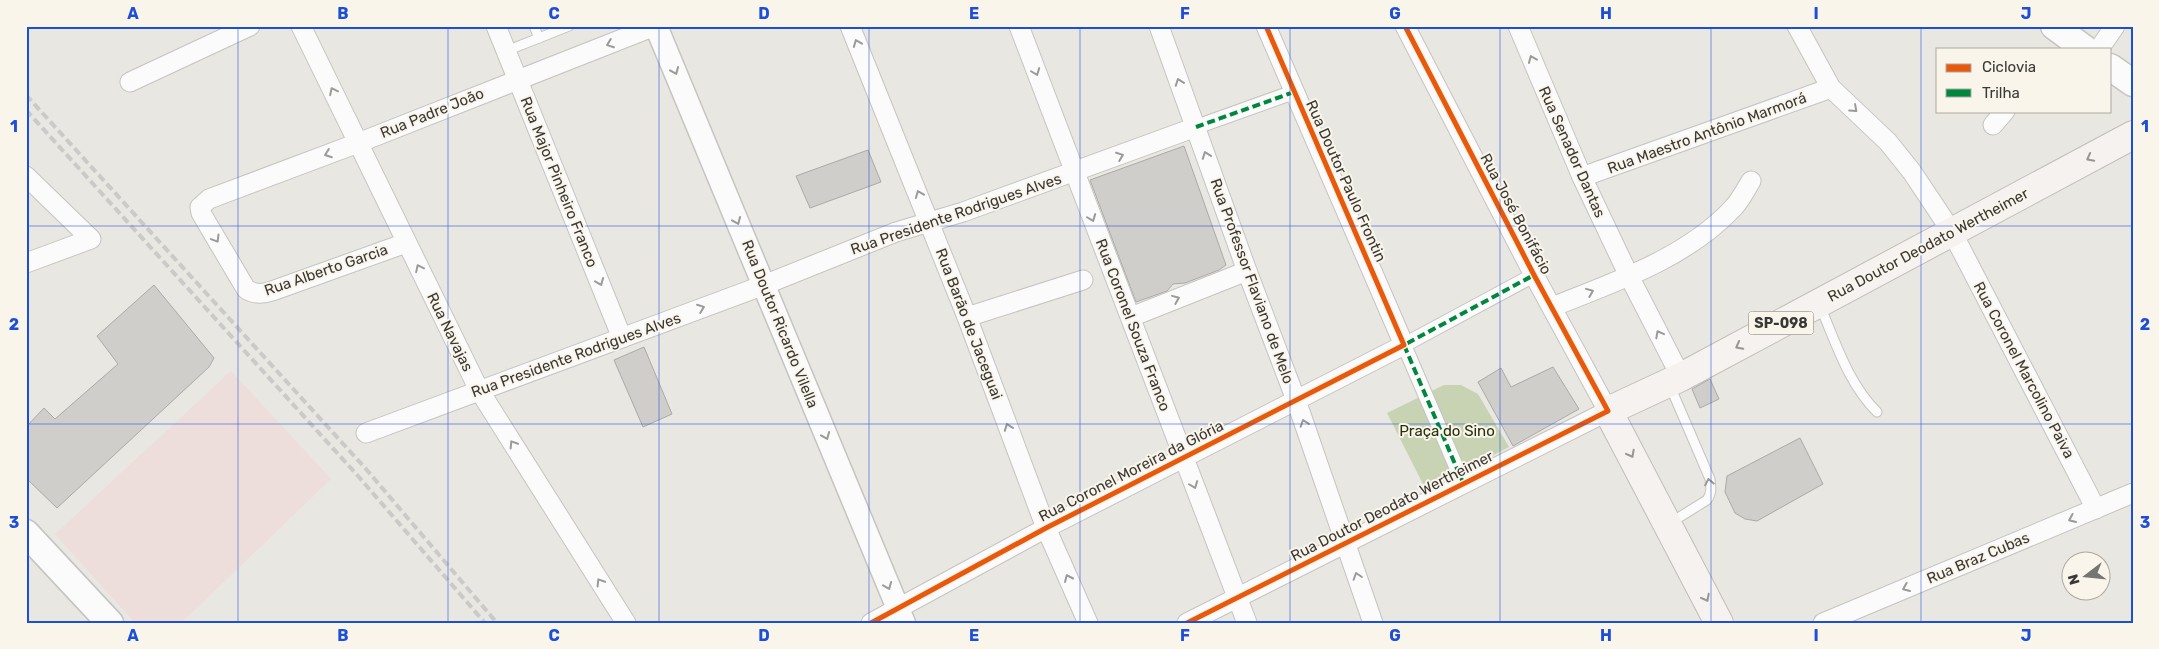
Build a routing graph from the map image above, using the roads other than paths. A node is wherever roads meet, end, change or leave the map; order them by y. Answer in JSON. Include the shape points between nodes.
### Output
{"nodes":[{"id":1,"x":250,"y":26,"type":"edge"},
{"id":2,"x":301,"y":26,"type":"edge"},
{"id":3,"x":496,"y":26,"type":"edge"},
{"id":4,"x":534,"y":26,"type":"edge"},
{"id":5,"x":569,"y":26,"type":"edge"},
{"id":6,"x":656,"y":26,"type":"edge"},
{"id":7,"x":850,"y":26,"type":"edge"},
{"id":8,"x":1018,"y":26,"type":"edge"},
{"id":9,"x":1159,"y":26,"type":"edge"},
{"id":10,"x":1266,"y":26,"type":"edge"},
{"id":11,"x":1405,"y":26,"type":"edge"},
{"id":12,"x":1518,"y":26,"type":"edge"},
{"id":13,"x":1798,"y":26,"type":"edge"},
{"id":14,"x":2114,"y":26,"type":"edge"},
{"id":15,"x":539,"y":38,"type":"junction"},
{"id":16,"x":2100,"y":48,"type":"edge"},
{"id":17,"x":506,"y":50,"type":"junction"},
{"id":18,"x":2112,"y":68,"type":"edge"},
{"id":19,"x":517,"y":79,"type":"junction"},
{"id":20,"x":130,"y":82,"type":"dead end"},
{"id":21,"x":2133,"y":83,"type":"edge"},
{"id":22,"x":1831,"y":88,"type":"junction"},
{"id":23,"x":1294,"y":92,"type":"junction"},
{"id":24,"x":1196,"y":127,"type":"junction"},
{"id":25,"x":2133,"y":135,"type":"edge"},
{"id":26,"x":358,"y":143,"type":"junction"},
{"id":27,"x":1075,"y":173,"type":"junction"},
{"id":28,"x":26,"y":176,"type":"edge"},
{"id":29,"x":1582,"y":177,"type":"junction"},
{"id":30,"x":1751,"y":181,"type":"dead end"},
{"id":31,"x":930,"y":221,"type":"junction"},
{"id":32,"x":1952,"y":232,"type":"junction"},
{"id":33,"x":406,"y":243,"type":"junction"},
{"id":34,"x":26,"y":264,"type":"edge"},
{"id":35,"x":1247,"y":271,"type":"junction"},
{"id":36,"x":1534,"y":276,"type":"junction"},
{"id":37,"x":1629,"y":276,"type":"junction"},
{"id":38,"x":1083,"y":280,"type":"dead end"},
{"id":39,"x":764,"y":285,"type":"junction"},
{"id":40,"x":246,"y":289,"type":"joint"},
{"id":41,"x":1818,"y":303,"type":"junction"},
{"id":42,"x":1552,"y":307,"type":"junction"},
{"id":43,"x":968,"y":317,"type":"junction"},
{"id":44,"x":1131,"y":317,"type":"junction"},
{"id":45,"x":622,"y":338,"type":"junction"},
{"id":46,"x":1404,"y":345,"type":"junction"},
{"id":47,"x":1675,"y":380,"type":"junction"},
{"id":48,"x":479,"y":390,"type":"junction"},
{"id":49,"x":1296,"y":400,"type":"junction"},
{"id":50,"x":1608,"y":411,"type":"junction"},
{"id":51,"x":1877,"y":412,"type":"dead end"},
{"id":52,"x":366,"y":433,"type":"dead end"},
{"id":53,"x":1183,"y":458,"type":"junction"},
{"id":54,"x":1464,"y":485,"type":"junction"},
{"id":55,"x":2133,"y":492,"type":"edge"},
{"id":56,"x":2096,"y":508,"type":"junction"},
{"id":57,"x":1668,"y":524,"type":"junction"},
{"id":58,"x":1046,"y":528,"type":"junction"},
{"id":59,"x":26,"y":533,"type":"edge"},
{"id":60,"x":1346,"y":543,"type":"junction"},
{"id":61,"x":1238,"y":598,"type":"junction"},
{"id":62,"x":901,"y":616,"type":"edge"},
{"id":63,"x":110,"y":623,"type":"edge"},
{"id":64,"x":626,"y":623,"type":"edge"},
{"id":65,"x":871,"y":623,"type":"edge"},
{"id":66,"x":1088,"y":623,"type":"edge"},
{"id":67,"x":1187,"y":623,"type":"edge"},
{"id":68,"x":1247,"y":623,"type":"edge"},
{"id":69,"x":1373,"y":623,"type":"edge"},
{"id":70,"x":1719,"y":623,"type":"edge"},
{"id":71,"x":1823,"y":623,"type":"edge"}],
"edges":[{"from":1,"to":20,"type":"street"},
{"from":26,"to":2,"type":"street","name":"Rua Navajas","one_way":true},
{"from":3,"to":17,"type":"street","name":"Rua Major Pinheiro Franco"},
{"from":4,"to":15,"type":"lane"},
{"from":5,"to":15,"type":"lane"},
{"from":6,"to":19,"type":"street","name":"Rua Padre João","one_way":true},
{"from":6,"to":39,"type":"street","name":"Rua Doutor Ricardo Vilella","one_way":true},
{"from":31,"to":7,"type":"street","name":"Rua Barão de Jaceguai","one_way":true},
{"from":8,"to":27,"type":"street","name":"Rua Coronel Souza Franco","one_way":true},
{"from":24,"to":9,"type":"street","name":"Rua Professor Flaviano de Melo","one_way":true},
{"from":10,"to":23,"type":"street","name":"Rua Doutor Paulo Frontin"},
{"from":11,"to":36,"type":"street","name":"Rua José Bonifácio"},
{"from":29,"to":12,"type":"street","name":"Rua Senador Dantas","one_way":true},
{"from":13,"to":22,"type":"street","name":"Rua Coronel Marcolino Paiva"},
{"from":14,"to":16,"type":"street"},
{"from":15,"to":17,"type":"lane"},
{"from":17,"to":19,"type":"street","name":"Rua Major Pinheiro Franco"},
{"from":18,"to":21,"type":"main road"},
{"from":19,"to":26,"type":"street","name":"Rua Padre João"},
{"from":19,"to":45,"type":"street","name":"Rua Major Pinheiro Franco","one_way":true},
{"from":22,"to":29,"type":"street","name":"Rua Maestro Antônio Marmorá"},
{"from":22,"to":32,"type":"street","name":"Rua Coronel Marcolino Paiva","one_way":true,"via":[[1888,142]]},
{"from":23,"to":24,"type":"street","name":"Rua Presidente Rodrigues Alves"},
{"from":23,"to":46,"type":"street","name":"Rua Doutor Paulo Frontin"},
{"from":27,"to":24,"type":"street","name":"Rua Presidente Rodrigues Alves","one_way":true},
{"from":35,"to":24,"type":"street","name":"Rua Professor Flaviano de Melo","one_way":true},
{"from":25,"to":32,"type":"main road","name":"Rua Doutor Deodato Wertheimer","number":"SP-098","one_way":true},
{"from":26,"to":33,"type":"street","name":"Rua Navajas"},
{"from":26,"to":40,"type":"street","name":"Rua Padre João","one_way":true,"via":[[202,203],[201,213]]},
{"from":27,"to":31,"type":"street","name":"Rua Presidente Rodrigues Alves"},
{"from":27,"to":44,"type":"street","name":"Rua Coronel Souza Franco","one_way":true},
{"from":28,"to":34,"type":"street","via":[[91,239]]},
{"from":29,"to":37,"type":"street","name":"Rua Senador Dantas"},
{"from":30,"to":37,"type":"street","via":[[1735,206],[1712,227],[1679,251]]},
{"from":31,"to":39,"type":"street","name":"Rua Presidente Rodrigues Alves"},
{"from":31,"to":43,"type":"street","name":"Rua Barão de Jaceguai"},
{"from":32,"to":41,"type":"main road","name":"Rua Doutor Deodato Wertheimer","number":"SP-098"},
{"from":32,"to":56,"type":"street","name":"Rua Coronel Marcolino Paiva"},
{"from":33,"to":40,"type":"street","name":"Rua Alberto Garcia","via":[[272,292],[251,293]]},
{"from":48,"to":33,"type":"street","name":"Rua Navajas","one_way":true},
{"from":44,"to":35,"type":"street","one_way":true},
{"from":35,"to":49,"type":"street","name":"Rua Professor Flaviano de Melo"},
{"from":36,"to":42,"type":"street","name":"Rua José Bonifácio"},
{"from":36,"to":46,"type":"street","name":"Rua Coronel Moreira da Glória"},
{"from":42,"to":37,"type":"street","one_way":true},
{"from":47,"to":37,"type":"street","name":"Rua Senador Dantas","one_way":true},
{"from":38,"to":43,"type":"street"},
{"from":45,"to":39,"type":"street","name":"Rua Presidente Rodrigues Alves","one_way":true},
{"from":39,"to":62,"type":"street","name":"Rua Doutor Ricardo Vilella","one_way":true},
{"from":41,"to":47,"type":"main road","name":"Rua Doutor Deodato Wertheimer","number":"SP-098","one_way":true},
{"from":41,"to":51,"type":"lane","via":[[1862,397]]},
{"from":42,"to":50,"type":"street","name":"Rua José Bonifácio"},
{"from":58,"to":43,"type":"street","name":"Rua Barão de Jaceguai","one_way":true},
{"from":44,"to":53,"type":"street","name":"Rua Coronel Souza Franco"},
{"from":45,"to":48,"type":"street","name":"Rua Presidente Rodrigues Alves"},
{"from":46,"to":49,"type":"street","name":"Rua Coronel Moreira da Glória"},
{"from":46,"to":54,"type":"street","name":"Rua Doutor Paulo Frontin"},
{"from":47,"to":50,"type":"main road","name":"Rua Doutor Deodato Wertheimer","number":"SP-098"},
{"from":57,"to":47,"type":"lane","one_way":true,"via":[[1711,495],[1710,479]]},
{"from":48,"to":52,"type":"street","name":"Rua Presidente Rodrigues Alves"},
{"from":64,"to":48,"type":"street","name":"Rua Navajas","one_way":true},
{"from":49,"to":53,"type":"street","name":"Rua Coronel Moreira da Glória"},
{"from":60,"to":49,"type":"street","name":"Rua Professor Flaviano de Melo","one_way":true},
{"from":50,"to":54,"type":"street","name":"Rua Doutor Deodato Wertheimer","number":"SP-098"},
{"from":50,"to":57,"type":"main road","one_way":true},
{"from":53,"to":58,"type":"street","name":"Rua Coronel Moreira da Glória"},
{"from":53,"to":61,"type":"street","name":"Rua Coronel Souza Franco","one_way":true},
{"from":54,"to":60,"type":"street","name":"Rua Doutor Deodato Wertheimer","number":"SP-098"},
{"from":55,"to":56,"type":"street","name":"Rua Braz Cubas"},
{"from":56,"to":71,"type":"street","name":"Rua Braz Cubas","one_way":true},
{"from":57,"to":70,"type":"main road","one_way":true},
{"from":58,"to":62,"type":"street","name":"Rua Coronel Moreira da Glória"},
{"from":66,"to":58,"type":"street","name":"Rua Barão de Jaceguai","one_way":true},
{"from":59,"to":63,"type":"main road"},
{"from":60,"to":61,"type":"street","name":"Rua Doutor Deodato Wertheimer","number":"SP-098"},
{"from":69,"to":60,"type":"street","name":"Rua Professor Flaviano de Melo","one_way":true},
{"from":61,"to":67,"type":"street","name":"Rua Doutor Deodato Wertheimer","number":"SP-098"},
{"from":61,"to":68,"type":"street","name":"Rua Coronel Souza Franco"},
{"from":62,"to":65,"type":"street","name":"Rua Coronel Moreira da Glória"}]}
